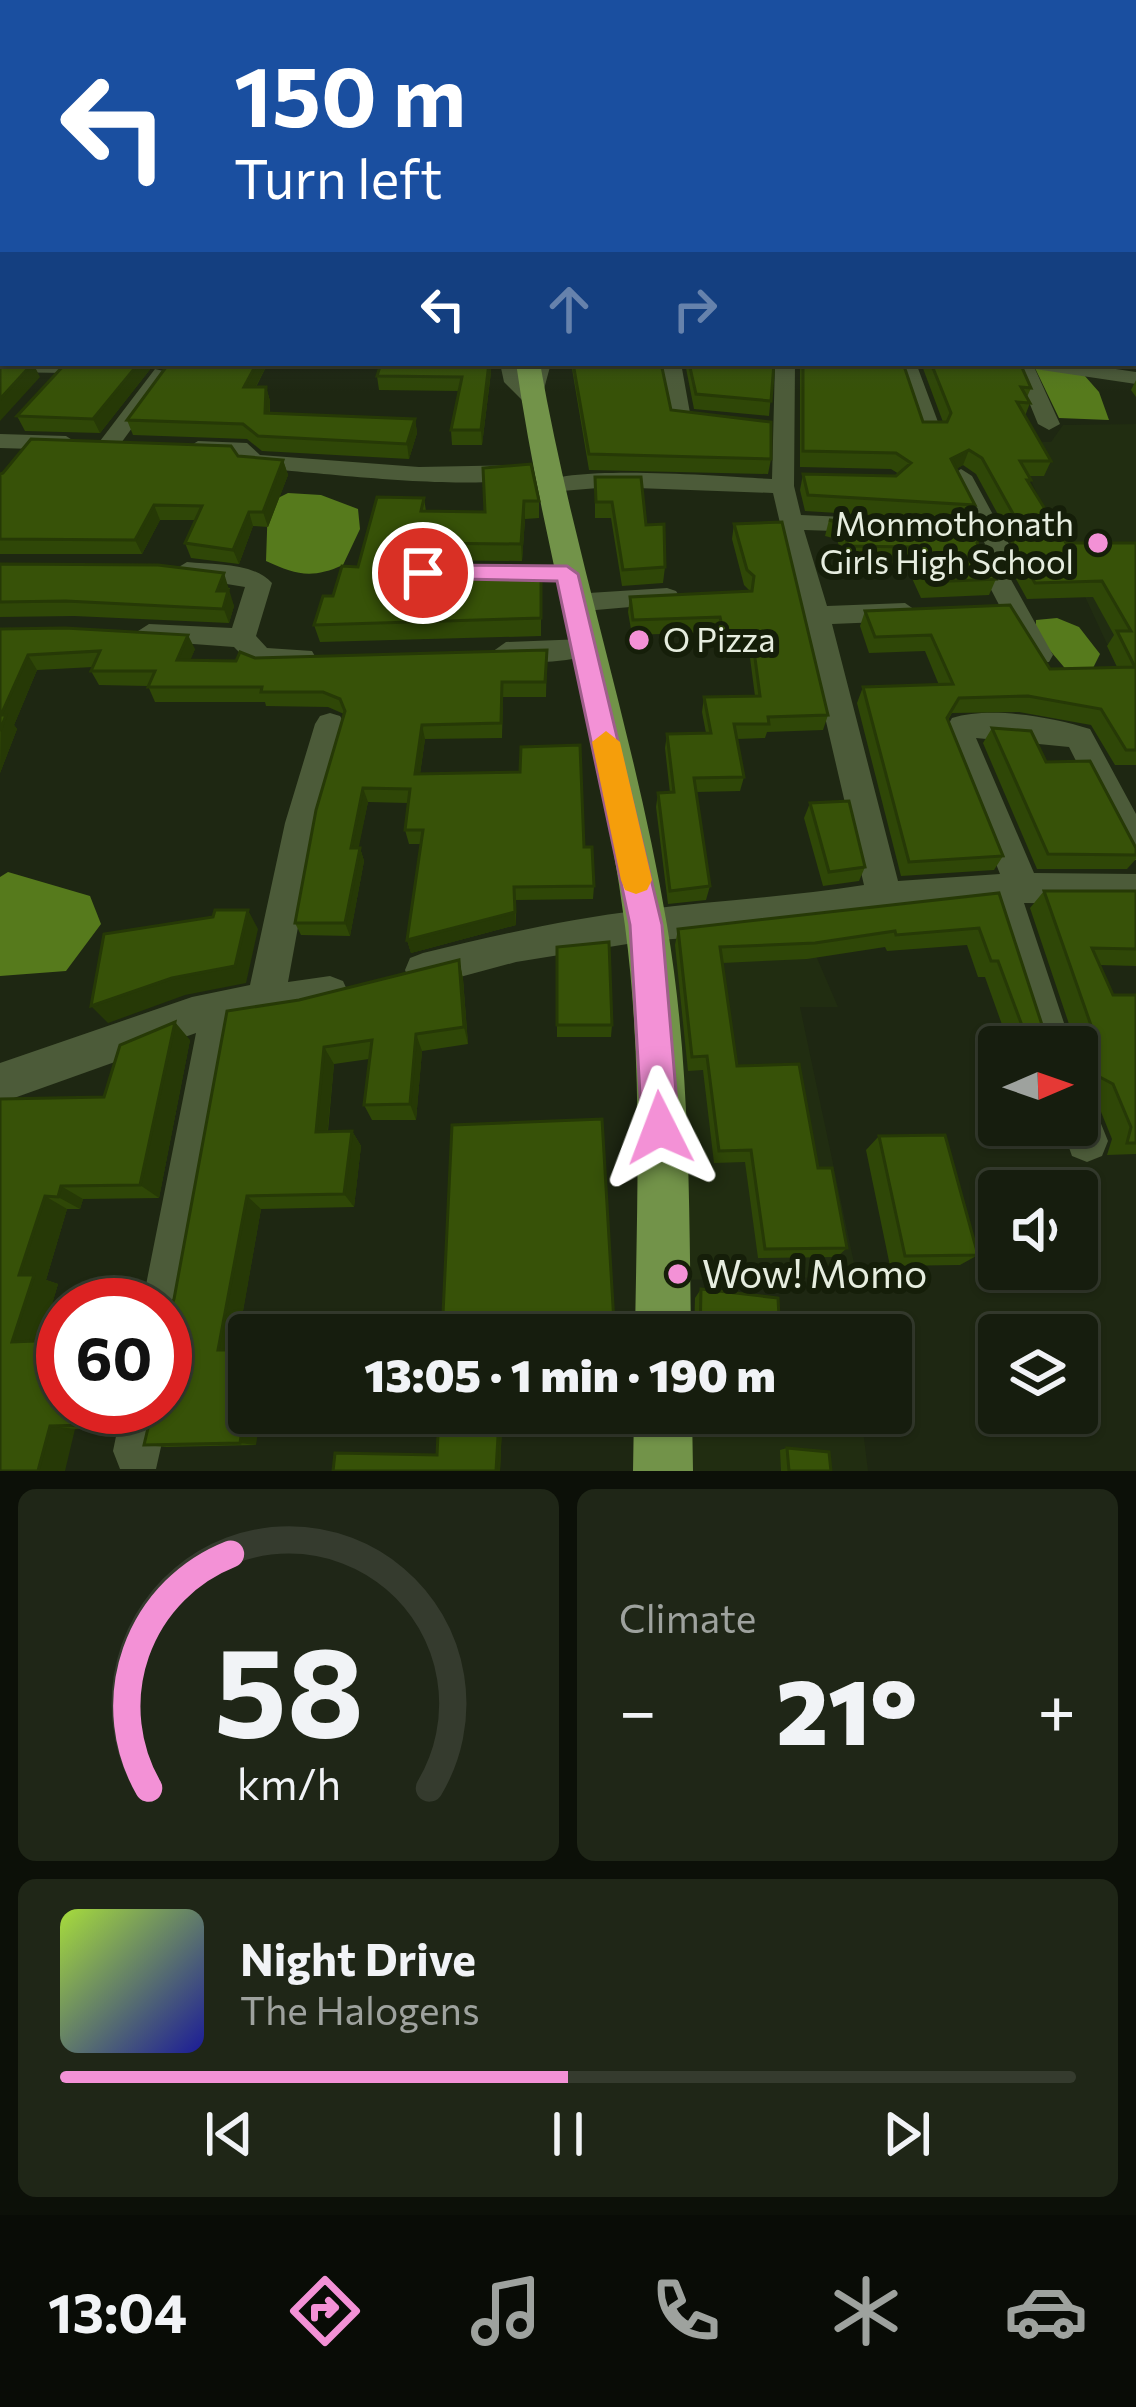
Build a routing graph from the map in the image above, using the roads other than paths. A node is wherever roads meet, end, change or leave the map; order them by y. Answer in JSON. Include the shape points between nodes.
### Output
{"nodes":[{"id":1,"x":67,"y":366,"type":"edge"},
{"id":2,"x":169,"y":366,"type":"edge"},
{"id":3,"x":511,"y":366,"type":"edge"},
{"id":4,"x":528,"y":366,"type":"edge"},
{"id":5,"x":540,"y":366,"type":"edge"},
{"id":6,"x":671,"y":366,"type":"edge"},
{"id":7,"x":784,"y":366,"type":"edge"},
{"id":8,"x":907,"y":366,"type":"edge"},
{"id":9,"x":1024,"y":366,"type":"edge"},
{"id":10,"x":1055,"y":366,"type":"edge"},
{"id":11,"x":1136,"y":378,"type":"edge"},
{"id":12,"x":40,"y":396,"type":"edge"},
{"id":13,"x":533,"y":400,"type":"junction"},
{"id":14,"x":1048,"y":424,"type":"dead end"},
{"id":15,"x":764,"y":426,"type":"junction"},
{"id":16,"x":929,"y":430,"type":"edge"},
{"id":17,"x":11,"y":437,"type":"edge"},
{"id":18,"x":178,"y":448,"type":"edge"},
{"id":19,"x":9,"y":470,"type":"edge"},
{"id":20,"x":962,"y":476,"type":"edge"},
{"id":21,"x":549,"y":477,"type":"junction"},
{"id":22,"x":790,"y":480,"type":"junction"},
{"id":23,"x":790,"y":522,"type":"junction"},
{"id":24,"x":889,"y":526,"type":"edge"},
{"id":25,"x":957,"y":532,"type":"edge"},
{"id":26,"x":992,"y":535,"type":"junction"},
{"id":27,"x":165,"y":567,"type":"edge"},
{"id":28,"x":464,"y":573,"type":"edge"},
{"id":29,"x":570,"y":589,"type":"junction"},
{"id":30,"x":687,"y":596,"type":"edge"},
{"id":31,"x":976,"y":608,"type":"edge"},
{"id":32,"x":1013,"y":608,"type":"junction"},
{"id":33,"x":941,"y":610,"type":"edge"},
{"id":34,"x":817,"y":615,"type":"junction"},
{"id":35,"x":122,"y":631,"type":"edge"},
{"id":36,"x":242,"y":638,"type":"junction"},
{"id":37,"x":584,"y":649,"type":"junction"},
{"id":38,"x":470,"y":653,"type":"edge"},
{"id":39,"x":337,"y":658,"type":"edge"},
{"id":40,"x":1048,"y":672,"type":"edge"},
{"id":41,"x":330,"y":724,"type":"dead end"},
{"id":42,"x":1136,"y":846,"type":"edge"},
{"id":43,"x":1012,"y":889,"type":"junction"},
{"id":44,"x":1136,"y":889,"type":"edge"},
{"id":45,"x":885,"y":900,"type":"junction"},
{"id":46,"x":646,"y":925,"type":"junction"},
{"id":47,"x":266,"y":1000,"type":"junction"},
{"id":48,"x":220,"y":1008,"type":"junction"},
{"id":49,"x":1048,"y":1026,"type":"edge"},
{"id":50,"x":0,"y":1083,"type":"edge"},
{"id":51,"x":170,"y":1278,"type":"edge"},
{"id":52,"x":663,"y":1314,"type":"edge"},
{"id":53,"x":663,"y":1434,"type":"edge"},
{"id":54,"x":663,"y":1471,"type":"edge"}],
"edges":[{"from":1,"to":12,"type":"street"},
{"from":2,"to":17,"type":"street","via":[[119,445]]},
{"from":3,"to":13,"type":"street"},
{"from":4,"to":13,"type":"main road"},
{"from":5,"to":13,"type":"street"},
{"from":6,"to":15,"type":"street","via":[[680,418]]},
{"from":7,"to":15,"type":"street"},
{"from":8,"to":16,"type":"street"},
{"from":9,"to":14,"type":"street"},
{"from":10,"to":11,"type":"street"},
{"from":13,"to":21,"type":"main road"},
{"from":15,"to":22,"type":"street"},
{"from":17,"to":19,"type":"street"},
{"from":18,"to":21,"type":"street","via":[[396,473]]},
{"from":20,"to":26,"type":"street"},
{"from":21,"to":22,"type":"street"},
{"from":21,"to":29,"type":"main road"},
{"from":22,"to":23,"type":"street"},
{"from":23,"to":24,"type":"street"},
{"from":23,"to":34,"type":"street"},
{"from":25,"to":26,"type":"street"},
{"from":26,"to":32,"type":"street","via":[[998,546],[986,557]]},
{"from":27,"to":36,"type":"street","via":[[259,583]]},
{"from":28,"to":29,"type":"street"},
{"from":29,"to":30,"type":"street"},
{"from":29,"to":37,"type":"main road"},
{"from":31,"to":32,"type":"street"},
{"from":32,"to":40,"type":"street"},
{"from":33,"to":34,"type":"street"},
{"from":34,"to":45,"type":"street"},
{"from":35,"to":36,"type":"street"},
{"from":36,"to":39,"type":"street","via":[[260,658]]},
{"from":37,"to":38,"type":"street"},
{"from":37,"to":46,"type":"main road"},
{"from":41,"to":47,"type":"street"},
{"from":42,"to":43,"type":"street","via":[[1079,737],[963,726]]},
{"from":43,"to":44,"type":"street"},
{"from":43,"to":45,"type":"street"},
{"from":43,"to":49,"type":"street"},
{"from":45,"to":46,"type":"street"},
{"from":46,"to":47,"type":"street","via":[[516,946],[302,1001]]},
{"from":46,"to":52,"type":"main road"},
{"from":47,"to":48,"type":"street"},
{"from":48,"to":50,"type":"street","via":[[58,1070]]},
{"from":48,"to":51,"type":"street"},
{"from":53,"to":54,"type":"main road"}]}
